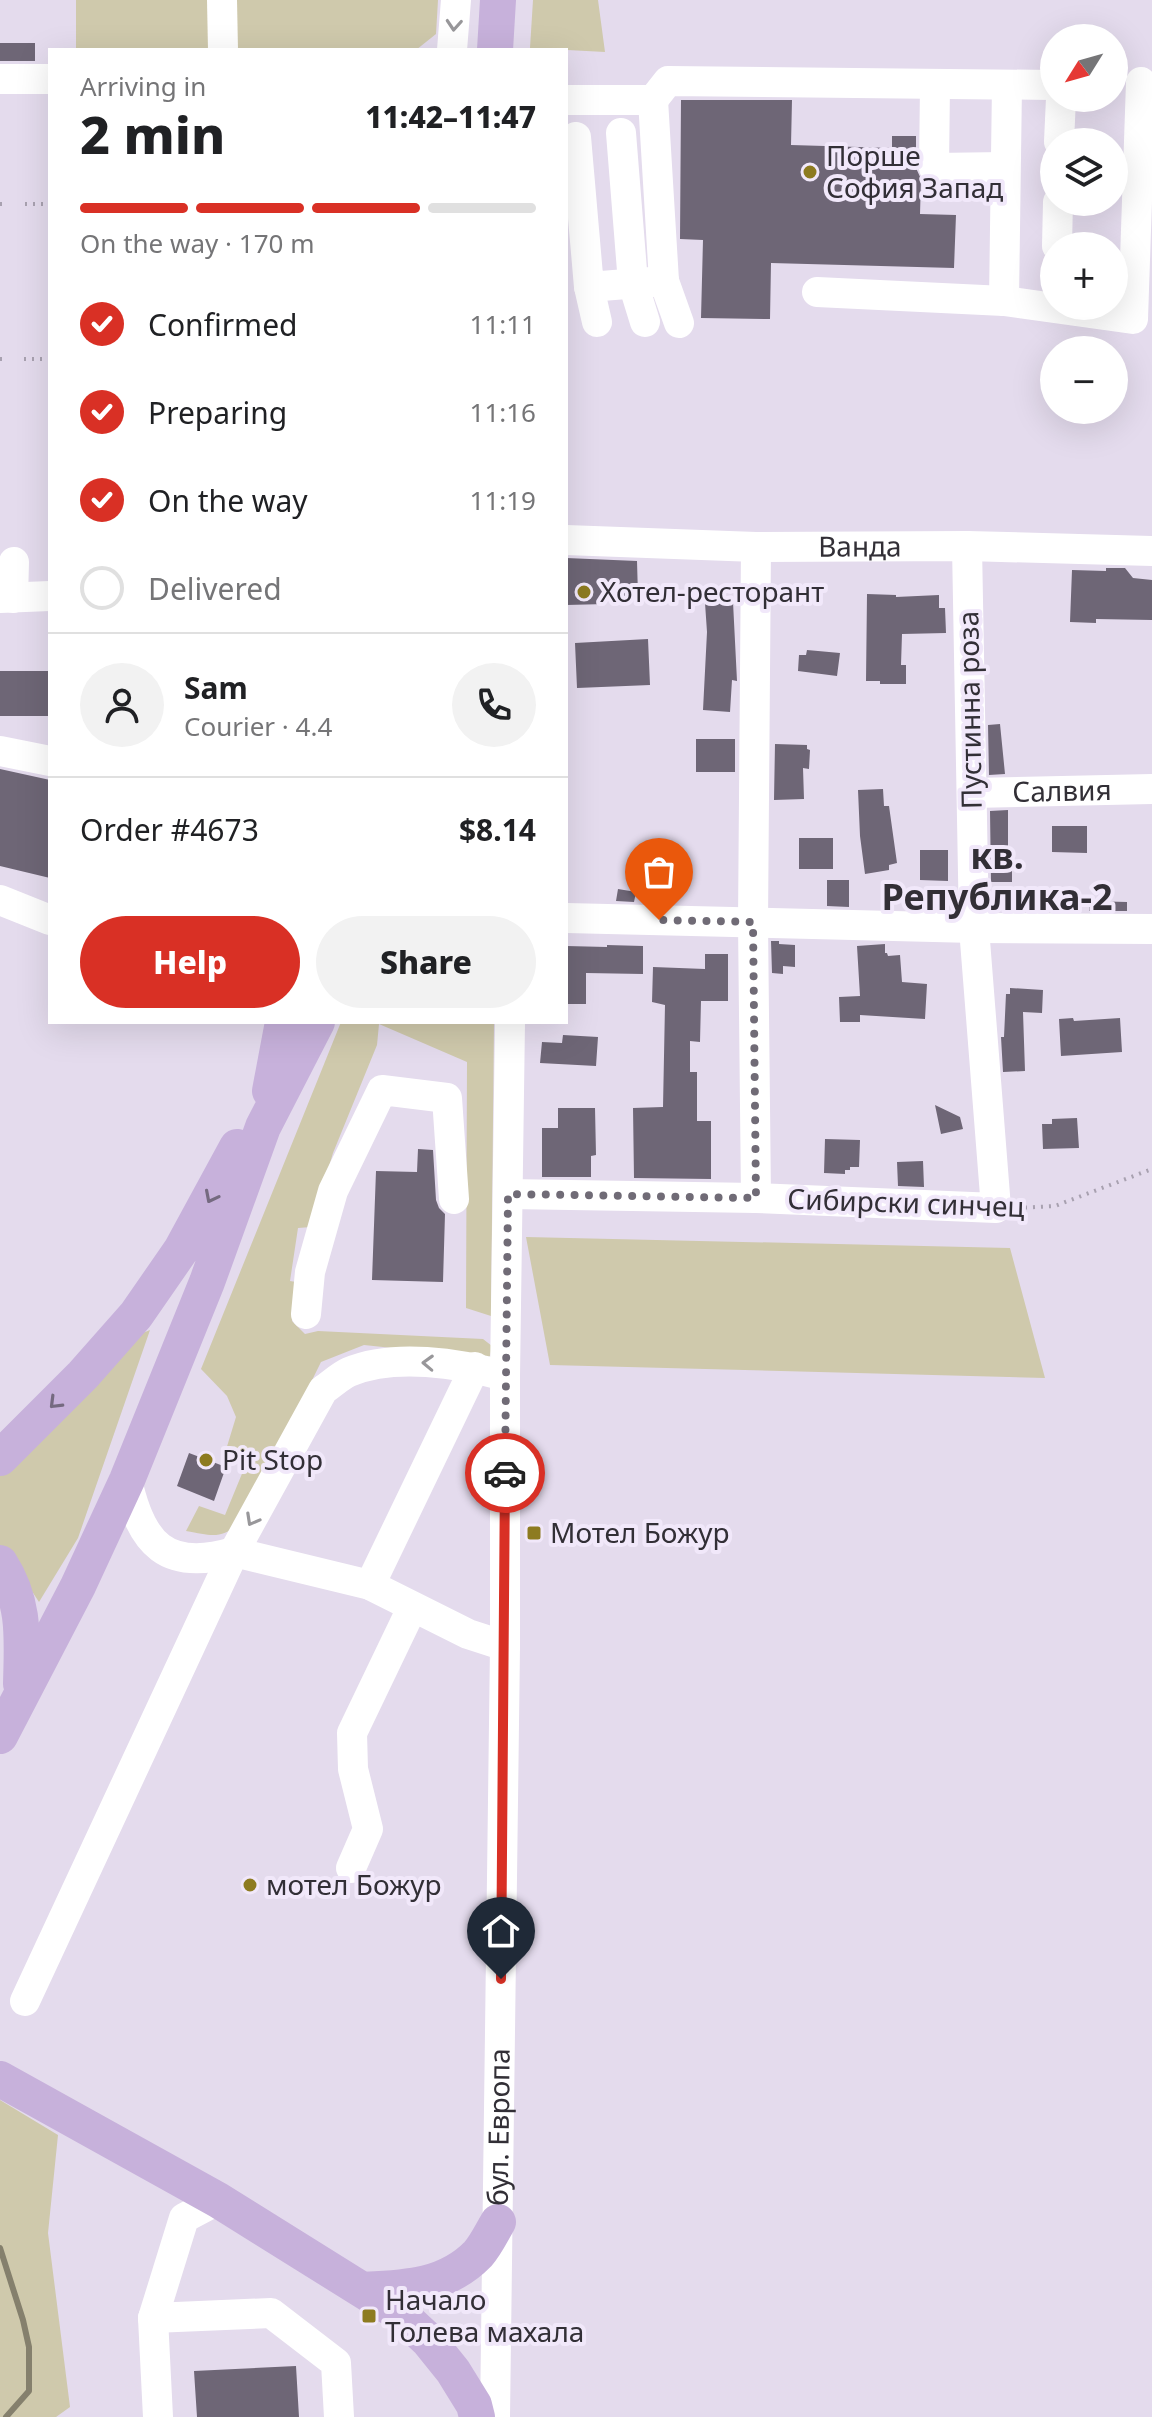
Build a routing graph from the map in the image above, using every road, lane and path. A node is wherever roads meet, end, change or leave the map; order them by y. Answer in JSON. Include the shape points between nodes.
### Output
{"nodes":[{"id":1,"x":222,"y":0,"type":"edge"},
{"id":2,"x":456,"y":0,"type":"edge"},
{"id":3,"x":481,"y":0,"type":"edge"},
{"id":4,"x":498,"y":0,"type":"edge"},
{"id":5,"x":223,"y":48,"type":"edge"},
{"id":6,"x":452,"y":48,"type":"edge"},
{"id":7,"x":478,"y":48,"type":"edge"},
{"id":8,"x":495,"y":48,"type":"edge"},
{"id":9,"x":0,"y":79,"type":"edge"},
{"id":10,"x":48,"y":79,"type":"edge"},
{"id":11,"x":1141,"y":82,"type":"dead end"},
{"id":12,"x":935,"y":85,"type":"junction"},
{"id":13,"x":1007,"y":85,"type":"junction"},
{"id":14,"x":1040,"y":85,"type":"edge"},
{"id":15,"x":568,"y":100,"type":"edge"},
{"id":16,"x":653,"y":100,"type":"junction"},
{"id":17,"x":621,"y":133,"type":"dead end"},
{"id":18,"x":576,"y":137,"type":"dead end"},
{"id":19,"x":1005,"y":167,"type":"junction"},
{"id":20,"x":0,"y":204,"type":"edge"},
{"id":21,"x":8,"y":204,"type":"dead end"},
{"id":22,"x":25,"y":204,"type":"dead end"},
{"id":23,"x":48,"y":204,"type":"edge"},
{"id":24,"x":664,"y":281,"type":"junction"},
{"id":25,"x":633,"y":283,"type":"junction"},
{"id":26,"x":589,"y":287,"type":"junction"},
{"id":27,"x":817,"y":292,"type":"dead end"},
{"id":28,"x":1004,"y":301,"type":"junction"},
{"id":29,"x":1040,"y":305,"type":"edge"},
{"id":30,"x":1128,"y":318,"type":"edge"},
{"id":31,"x":597,"y":322,"type":"dead end"},
{"id":32,"x":645,"y":322,"type":"dead end"},
{"id":33,"x":679,"y":323,"type":"dead end"},
{"id":34,"x":24,"y":359,"type":"dead end"},
{"id":35,"x":45,"y":359,"type":"dead end"},
{"id":36,"x":568,"y":540,"type":"edge"},
{"id":37,"x":967,"y":546,"type":"junction"},
{"id":38,"x":756,"y":547,"type":"junction"},
{"id":39,"x":1152,"y":551,"type":"edge"},
{"id":40,"x":14,"y":562,"type":"dead end"},
{"id":41,"x":48,"y":596,"type":"edge"},
{"id":42,"x":6,"y":598,"type":"edge"},
{"id":43,"x":0,"y":751,"type":"edge"},
{"id":44,"x":48,"y":761,"type":"edge"},
{"id":45,"x":1152,"y":789,"type":"edge"},
{"id":46,"x":972,"y":793,"type":"junction"},
{"id":47,"x":0,"y":900,"type":"edge"},
{"id":48,"x":568,"y":918,"type":"edge"},
{"id":49,"x":48,"y":919,"type":"edge"},
{"id":50,"x":753,"y":922,"type":"junction"},
{"id":51,"x":974,"y":928,"type":"junction"},
{"id":52,"x":1152,"y":929,"type":"edge"},
{"id":53,"x":283,"y":1024,"type":"edge"},
{"id":54,"x":316,"y":1024,"type":"edge"},
{"id":55,"x":510,"y":1024,"type":"edge"},
{"id":56,"x":273,"y":1078,"type":"junction"},
{"id":57,"x":263,"y":1127,"type":"junction"},
{"id":58,"x":1152,"y":1169,"type":"edge"},
{"id":59,"x":508,"y":1194,"type":"junction"},
{"id":60,"x":756,"y":1198,"type":"junction"},
{"id":61,"x":454,"y":1199,"type":"dead end"},
{"id":62,"x":996,"y":1208,"type":"junction"},
{"id":63,"x":306,"y":1314,"type":"dead end"},
{"id":64,"x":475,"y":1367,"type":"junction"},
{"id":65,"x":505,"y":1376,"type":"junction"},
{"id":66,"x":1,"y":1456,"type":"edge"},
{"id":67,"x":127,"y":1480,"type":"junction"},
{"id":68,"x":234,"y":1552,"type":"junction"},
{"id":69,"x":0,"y":1563,"type":"edge"},
{"id":70,"x":370,"y":1585,"type":"junction"},
{"id":71,"x":412,"y":1608,"type":"junction"},
{"id":72,"x":505,"y":1646,"type":"junction"},
{"id":73,"x":21,"y":1695,"type":"junction"},
{"id":74,"x":0,"y":1736,"type":"edge"},
{"id":75,"x":351,"y":1868,"type":"dead end"},
{"id":76,"x":25,"y":2001,"type":"dead end"},
{"id":77,"x":0,"y":2079,"type":"edge"},
{"id":78,"x":218,"y":2200,"type":"junction"},
{"id":79,"x":498,"y":2222,"type":"junction"},
{"id":80,"x":362,"y":2290,"type":"junction"},
{"id":81,"x":153,"y":2318,"type":"junction"},
{"id":82,"x":158,"y":2417,"type":"edge"},
{"id":83,"x":339,"y":2417,"type":"edge"},
{"id":84,"x":477,"y":2417,"type":"edge"},
{"id":85,"x":495,"y":2417,"type":"edge"}],
"edges":[{"from":1,"to":5,"type":"street"},
{"from":2,"to":6,"type":"street","one_way":true},
{"from":3,"to":7,"type":"main road"},
{"from":4,"to":8,"type":"main road"},
{"from":9,"to":10,"type":"street"},
{"from":11,"to":30,"type":"street","via":[[1133,319]]},
{"from":12,"to":13,"type":"street"},
{"from":12,"to":16,"type":"street","via":[[668,81]]},
{"from":12,"to":19,"type":"street","via":[[934,168]]},
{"from":13,"to":14,"type":"street"},
{"from":13,"to":19,"type":"street"},
{"from":15,"to":16,"type":"street"},
{"from":16,"to":24,"type":"street"},
{"from":17,"to":25,"type":"street"},
{"from":18,"to":26,"type":"street"},
{"from":19,"to":28,"type":"street"},
{"from":20,"to":21,"type":"path"},
{"from":22,"to":23,"type":"path"},
{"from":24,"to":25,"type":"street"},
{"from":24,"to":33,"type":"street"},
{"from":25,"to":26,"type":"street"},
{"from":25,"to":32,"type":"street"},
{"from":26,"to":31,"type":"street"},
{"from":27,"to":28,"type":"street"},
{"from":28,"to":29,"type":"street"},
{"from":34,"to":35,"type":"path"},
{"from":36,"to":38,"type":"street","name":"Ванда"},
{"from":37,"to":38,"type":"street","name":"Ванда"},
{"from":37,"to":39,"type":"street","name":"Ванда"},
{"from":37,"to":46,"type":"street","name":"Пустинна роза"},
{"from":38,"to":50,"type":"street"},
{"from":40,"to":42,"type":"street"},
{"from":41,"to":42,"type":"street"},
{"from":43,"to":44,"type":"street"},
{"from":45,"to":46,"type":"street","name":"Салвия"},
{"from":46,"to":51,"type":"street","name":"Пустинна роза"},
{"from":47,"to":49,"type":"street"},
{"from":48,"to":50,"type":"street"},
{"from":50,"to":51,"type":"street"},
{"from":50,"to":60,"type":"street"},
{"from":51,"to":52,"type":"street"},
{"from":51,"to":62,"type":"street","name":"Пустинна роза"},
{"from":53,"to":56,"type":"main road"},
{"from":54,"to":57,"type":"main road"},
{"from":55,"to":59,"type":"street","name":"бул. Европа"},
{"from":56,"to":57,"type":"main road"},
{"from":56,"to":66,"type":"main road","one_way":true,"via":[[196,1225],[136,1315]]},
{"from":57,"to":67,"type":"main road"},
{"from":58,"to":62,"type":"path","name":"Сибирски синчец","via":[[1055,1206]]},
{"from":59,"to":60,"type":"street","name":"Сибирски синчец"},
{"from":59,"to":65,"type":"street","name":"бул. Европа"},
{"from":60,"to":62,"type":"street","name":"Сибирски синчец"},
{"from":61,"to":63,"type":"street","via":[[447,1098],[382,1090],[333,1191],[310,1272]]},
{"from":64,"to":65,"type":"street"},
{"from":64,"to":68,"type":"street","one_way":true,"via":[[368,1366],[346,1373],[323,1390]]},
{"from":64,"to":70,"type":"street"},
{"from":65,"to":72,"type":"street","name":"бул. Европа"},
{"from":67,"to":68,"type":"street","via":[[142,1528],[164,1552],[197,1560]]},
{"from":67,"to":73,"type":"main road"},
{"from":68,"to":70,"type":"street"},
{"from":68,"to":76,"type":"street"},
{"from":69,"to":73,"type":"main road","via":[[12,1581],[23,1630]]},
{"from":70,"to":71,"type":"street"},
{"from":71,"to":72,"type":"street"},
{"from":71,"to":75,"type":"street","via":[[352,1733],[353,1769],[368,1829]]},
{"from":72,"to":79,"type":"street","name":"бул. Европа"},
{"from":73,"to":74,"type":"main road"},
{"from":77,"to":78,"type":"main road"},
{"from":78,"to":80,"type":"main road"},
{"from":78,"to":81,"type":"street","via":[[184,2218]]},
{"from":79,"to":80,"type":"main road","via":[[479,2253],[453,2274],[428,2284]]},
{"from":79,"to":85,"type":"street","name":"бул. Европа"},
{"from":80,"to":84,"type":"main road","via":[[399,2313],[428,2340],[453,2371]]},
{"from":81,"to":82,"type":"street"},
{"from":81,"to":83,"type":"street","via":[[271,2313],[336,2363]]}]}
